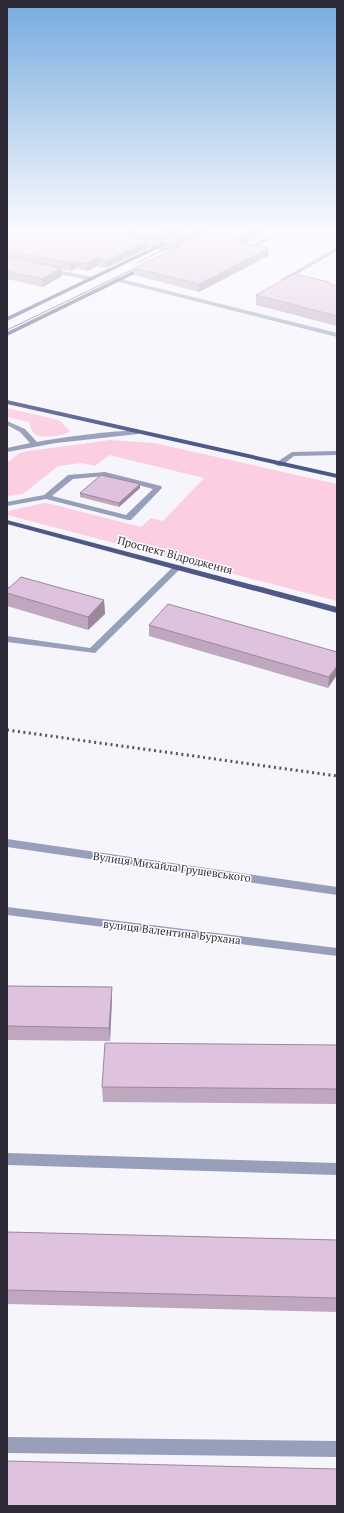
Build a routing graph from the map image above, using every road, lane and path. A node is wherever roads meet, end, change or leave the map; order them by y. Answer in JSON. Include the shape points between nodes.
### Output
{"nodes":[{"id":1,"x":44,"y":302,"type":"edge"},
{"id":2,"x":74,"y":302,"type":"edge"},
{"id":3,"x":204,"y":302,"type":"edge"},
{"id":4,"x":7,"y":319,"type":"edge"},
{"id":5,"x":7,"y":334,"type":"edge"},
{"id":6,"x":337,"y":335,"type":"edge"},
{"id":7,"x":7,"y":402,"type":"edge"},
{"id":8,"x":7,"y":423,"type":"edge"},
{"id":9,"x":138,"y":432,"type":"junction"},
{"id":10,"x":34,"y":443,"type":"junction"},
{"id":11,"x":7,"y":450,"type":"edge"},
{"id":12,"x":337,"y":453,"type":"edge"},
{"id":13,"x":278,"y":464,"type":"junction"},
{"id":14,"x":337,"y":476,"type":"edge"},
{"id":15,"x":46,"y":497,"type":"junction"},
{"id":16,"x":7,"y":504,"type":"edge"},
{"id":17,"x":7,"y":522,"type":"edge"},
{"id":18,"x":178,"y":567,"type":"junction"},
{"id":19,"x":337,"y":610,"type":"edge"},
{"id":20,"x":7,"y":639,"type":"edge"},
{"id":21,"x":7,"y":843,"type":"edge"},
{"id":22,"x":337,"y":891,"type":"edge"},
{"id":23,"x":7,"y":911,"type":"edge"},
{"id":24,"x":337,"y":952,"type":"edge"},
{"id":25,"x":7,"y":1159,"type":"edge"},
{"id":26,"x":337,"y":1169,"type":"edge"},
{"id":27,"x":7,"y":1445,"type":"edge"},
{"id":28,"x":337,"y":1450,"type":"edge"}],
"edges":[{"from":1,"to":4,"type":"main road"},
{"from":2,"to":5,"type":"main road"},
{"from":3,"to":6,"type":"street"},
{"from":7,"to":9,"type":"main road"},
{"from":8,"to":10,"type":"street","via":[[19,426]]},
{"from":9,"to":10,"type":"street"},
{"from":9,"to":13,"type":"main road"},
{"from":10,"to":11,"type":"street"},
{"from":12,"to":13,"type":"street","via":[[292,454]]},
{"from":13,"to":14,"type":"main road"},
{"from":15,"to":15,"type":"street","via":[[71,477],[105,474],[158,488],[128,518]]},
{"from":15,"to":16,"type":"street"},
{"from":17,"to":18,"type":"main road","name":"Проспект Відродження"},
{"from":18,"to":19,"type":"main road","name":"Проспект Відродження"},
{"from":18,"to":20,"type":"street","via":[[92,651]]},
{"from":21,"to":22,"type":"street","name":"Вулиця Михайла Грушевського"},
{"from":23,"to":24,"type":"street","name":"вулиця Валентина Бурхана"},
{"from":25,"to":26,"type":"street"},
{"from":27,"to":28,"type":"street"}]}
